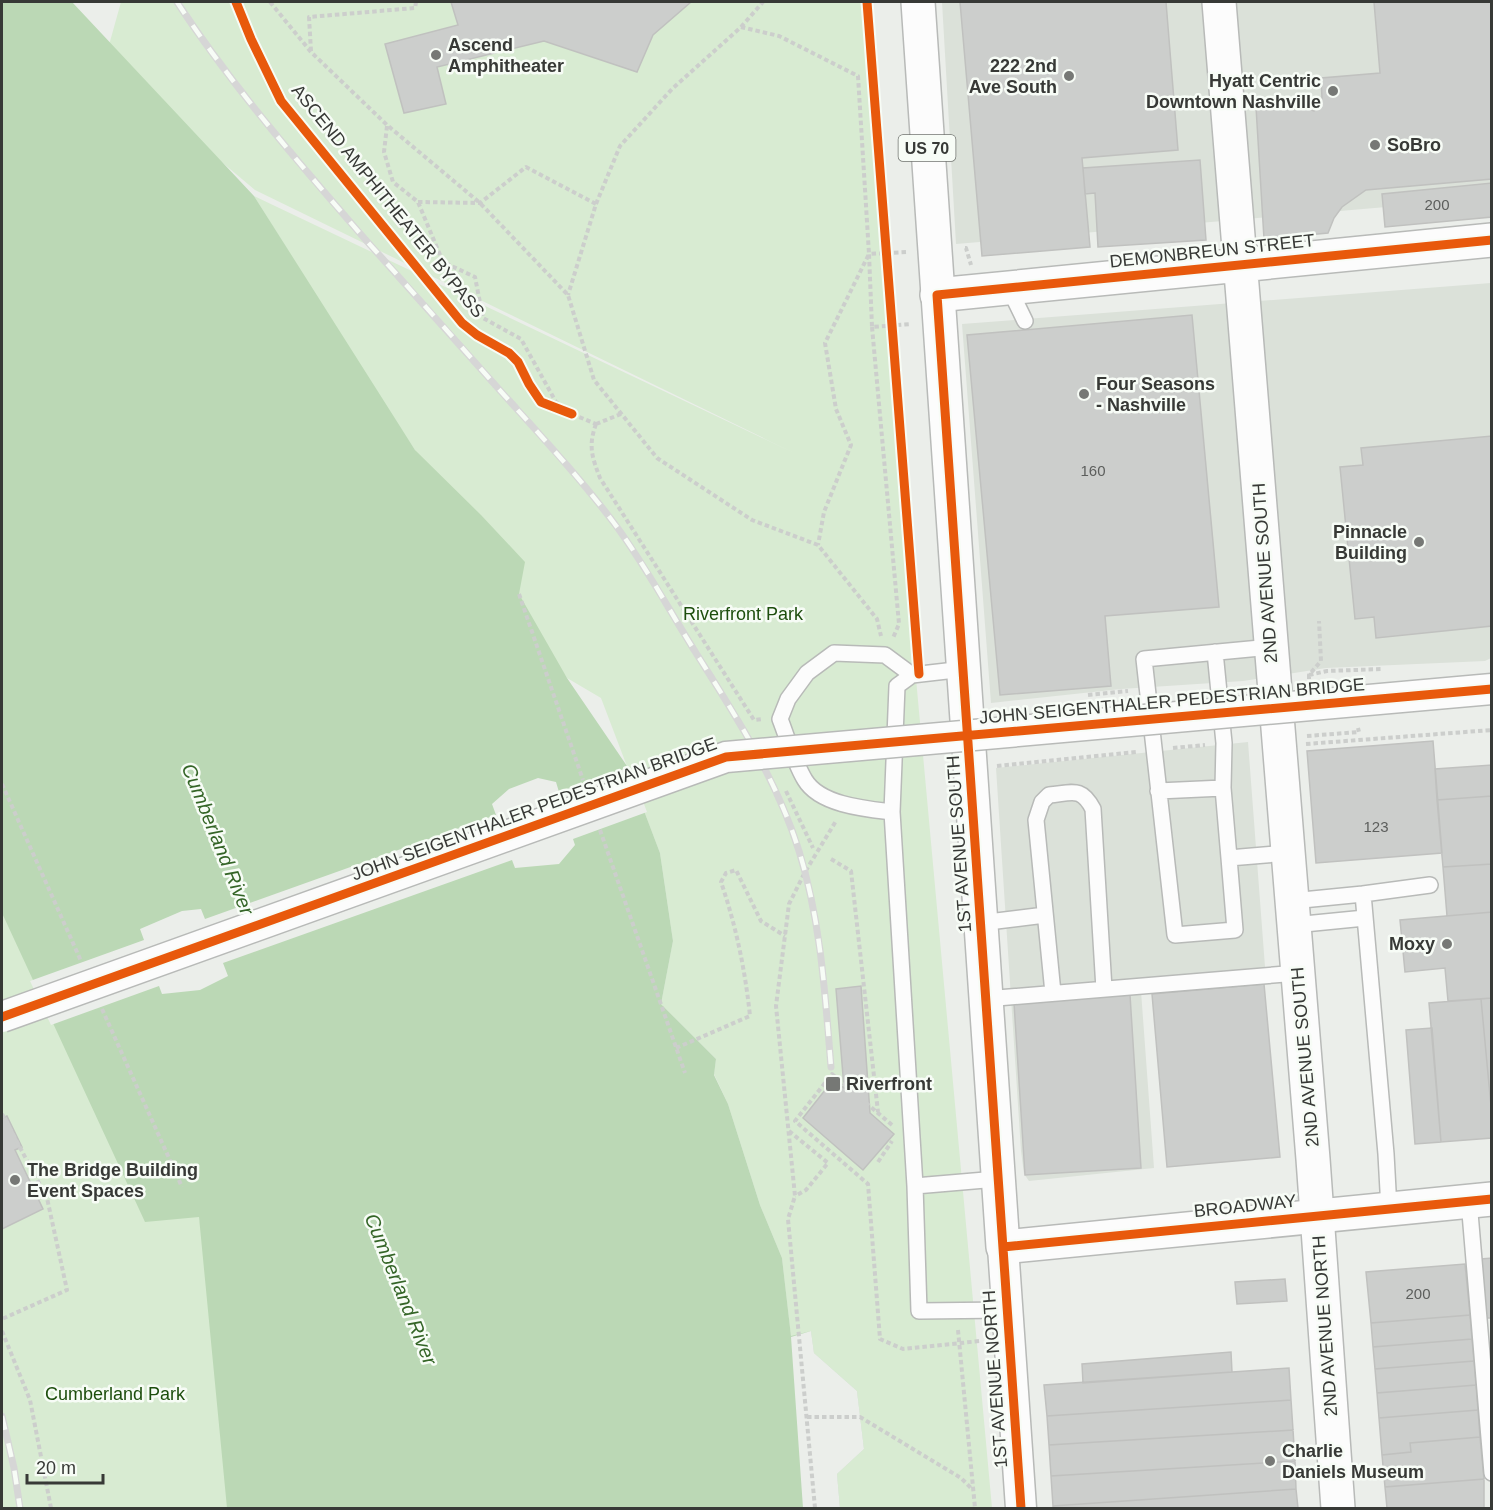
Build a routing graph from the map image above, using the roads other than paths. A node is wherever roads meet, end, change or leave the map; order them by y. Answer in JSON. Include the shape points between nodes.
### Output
{"nodes":[{"id":1,"x":918,"y":2,"type":"edge"},
{"id":2,"x":1219,"y":2,"type":"edge"},
{"id":3,"x":1491,"y":240,"type":"edge"},
{"id":4,"x":1241,"y":265,"type":"junction"},
{"id":5,"x":1009,"y":288,"type":"junction"},
{"id":6,"x":938,"y":308,"type":"junction"},
{"id":7,"x":1025,"y":321,"type":"dead end"},
{"id":8,"x":1271,"y":647,"type":"junction"},
{"id":9,"x":1215,"y":652,"type":"junction"},
{"id":10,"x":964,"y":669,"type":"junction"},
{"id":11,"x":912,"y":675,"type":"junction"},
{"id":12,"x":1491,"y":689,"type":"edge"},
{"id":13,"x":1223,"y":788,"type":"junction"},
{"id":14,"x":1158,"y":791,"type":"junction"},
{"id":15,"x":892,"y":812,"type":"junction"},
{"id":16,"x":1288,"y":853,"type":"junction"},
{"id":17,"x":1229,"y":858,"type":"junction"},
{"id":18,"x":1430,"y":885,"type":"dead end"},
{"id":19,"x":1363,"y":894,"type":"junction"},
{"id":20,"x":1293,"y":913,"type":"junction"},
{"id":21,"x":1045,"y":915,"type":"junction"},
{"id":22,"x":1365,"y":918,"type":"junction"},
{"id":23,"x":980,"y":923,"type":"junction"},
{"id":24,"x":1298,"y":973,"type":"junction"},
{"id":25,"x":1104,"y":989,"type":"junction"},
{"id":26,"x":1053,"y":993,"type":"junction"},
{"id":27,"x":985,"y":999,"type":"junction"},
{"id":28,"x":2,"y":1017,"type":"edge"},
{"id":29,"x":997,"y":1179,"type":"junction"},
{"id":30,"x":915,"y":1186,"type":"junction"},
{"id":31,"x":1480,"y":1200,"type":"edge"},
{"id":32,"x":1389,"y":1209,"type":"junction"},
{"id":33,"x":1317,"y":1215,"type":"junction"},
{"id":34,"x":1003,"y":1247,"type":"junction"},
{"id":35,"x":1006,"y":1310,"type":"junction"},
{"id":36,"x":1491,"y":1473,"type":"edge"},
{"id":37,"x":1021,"y":1509,"type":"edge"},
{"id":38,"x":1338,"y":1509,"type":"edge"}],
"edges":[{"from":1,"to":6,"type":"street","name":"1ST AVENUE SOUTH","number":"US 70"},
{"from":2,"to":4,"type":"street","name":"2ND AVENUE SOUTH"},
{"from":3,"to":4,"type":"street","name":"DEMONBREUN STREET"},
{"from":4,"to":5,"type":"street","name":"DEMONBREUN STREET","via":[[1183,280]]},
{"from":4,"to":8,"type":"street","name":"2ND AVENUE SOUTH"},
{"from":5,"to":6,"type":"street","name":"DEMONBREUN STREET"},
{"from":5,"to":7,"type":"lane"},
{"from":6,"to":10,"type":"street","name":"1ST AVENUE SOUTH","number":"US 70"},
{"from":8,"to":9,"type":"lane"},
{"from":8,"to":16,"type":"street","name":"2ND AVENUE SOUTH"},
{"from":9,"to":13,"type":"lane","via":[[1224,743]]},
{"from":9,"to":14,"type":"lane","via":[[1144,659]]},
{"from":10,"to":11,"type":"lane"},
{"from":10,"to":23,"type":"street","name":"1ST AVENUE SOUTH","number":"US 70"},
{"from":11,"to":15,"type":"lane","via":[[897,686]]},
{"from":11,"to":15,"type":"lane","via":[[885,655],[834,653],[807,673],[788,699],[780,719],[806,782],[825,797],[850,807]]},
{"from":12,"to":28,"type":"street","name":"JOHN SEIGENTHALER PEDESTRIAN BRIDGE","bridge":true,"via":[[726,757]]},
{"from":13,"to":14,"type":"lane"},
{"from":13,"to":17,"type":"lane"},
{"from":14,"to":17,"type":"lane","via":[[1175,935],[1235,930]]},
{"from":15,"to":30,"type":"lane"},
{"from":16,"to":17,"type":"lane"},
{"from":16,"to":20,"type":"street","name":"2ND AVENUE SOUTH"},
{"from":18,"to":19,"type":"lane"},
{"from":19,"to":20,"type":"lane"},
{"from":19,"to":22,"type":"lane"},
{"from":20,"to":22,"type":"lane"},
{"from":20,"to":24,"type":"street","name":"2ND AVENUE SOUTH"},
{"from":21,"to":23,"type":"lane"},
{"from":21,"to":25,"type":"lane","via":[[1036,820],[1049,795],[1080,792],[1093,809]]},
{"from":21,"to":26,"type":"lane"},
{"from":22,"to":32,"type":"lane"},
{"from":23,"to":27,"type":"street","name":"1ST AVENUE SOUTH","number":"US 70"},
{"from":24,"to":25,"type":"lane"},
{"from":24,"to":33,"type":"street","name":"2ND AVENUE SOUTH"},
{"from":25,"to":26,"type":"lane"},
{"from":26,"to":27,"type":"lane"},
{"from":27,"to":29,"type":"street","name":"1ST AVENUE SOUTH","number":"US 70"},
{"from":29,"to":30,"type":"lane"},
{"from":29,"to":34,"type":"street","name":"1ST AVENUE SOUTH","number":"US 70"},
{"from":30,"to":35,"type":"lane","via":[[919,1311]]},
{"from":31,"to":32,"type":"street","name":"BROADWAY"},
{"from":31,"to":36,"type":"lane"},
{"from":32,"to":33,"type":"street","name":"BROADWAY"},
{"from":33,"to":34,"type":"street","name":"BROADWAY"},
{"from":33,"to":38,"type":"street","name":"2ND AVENUE NORTH"},
{"from":34,"to":35,"type":"street","name":"1ST AVENUE NORTH"},
{"from":35,"to":37,"type":"street","name":"1ST AVENUE NORTH"}]}
